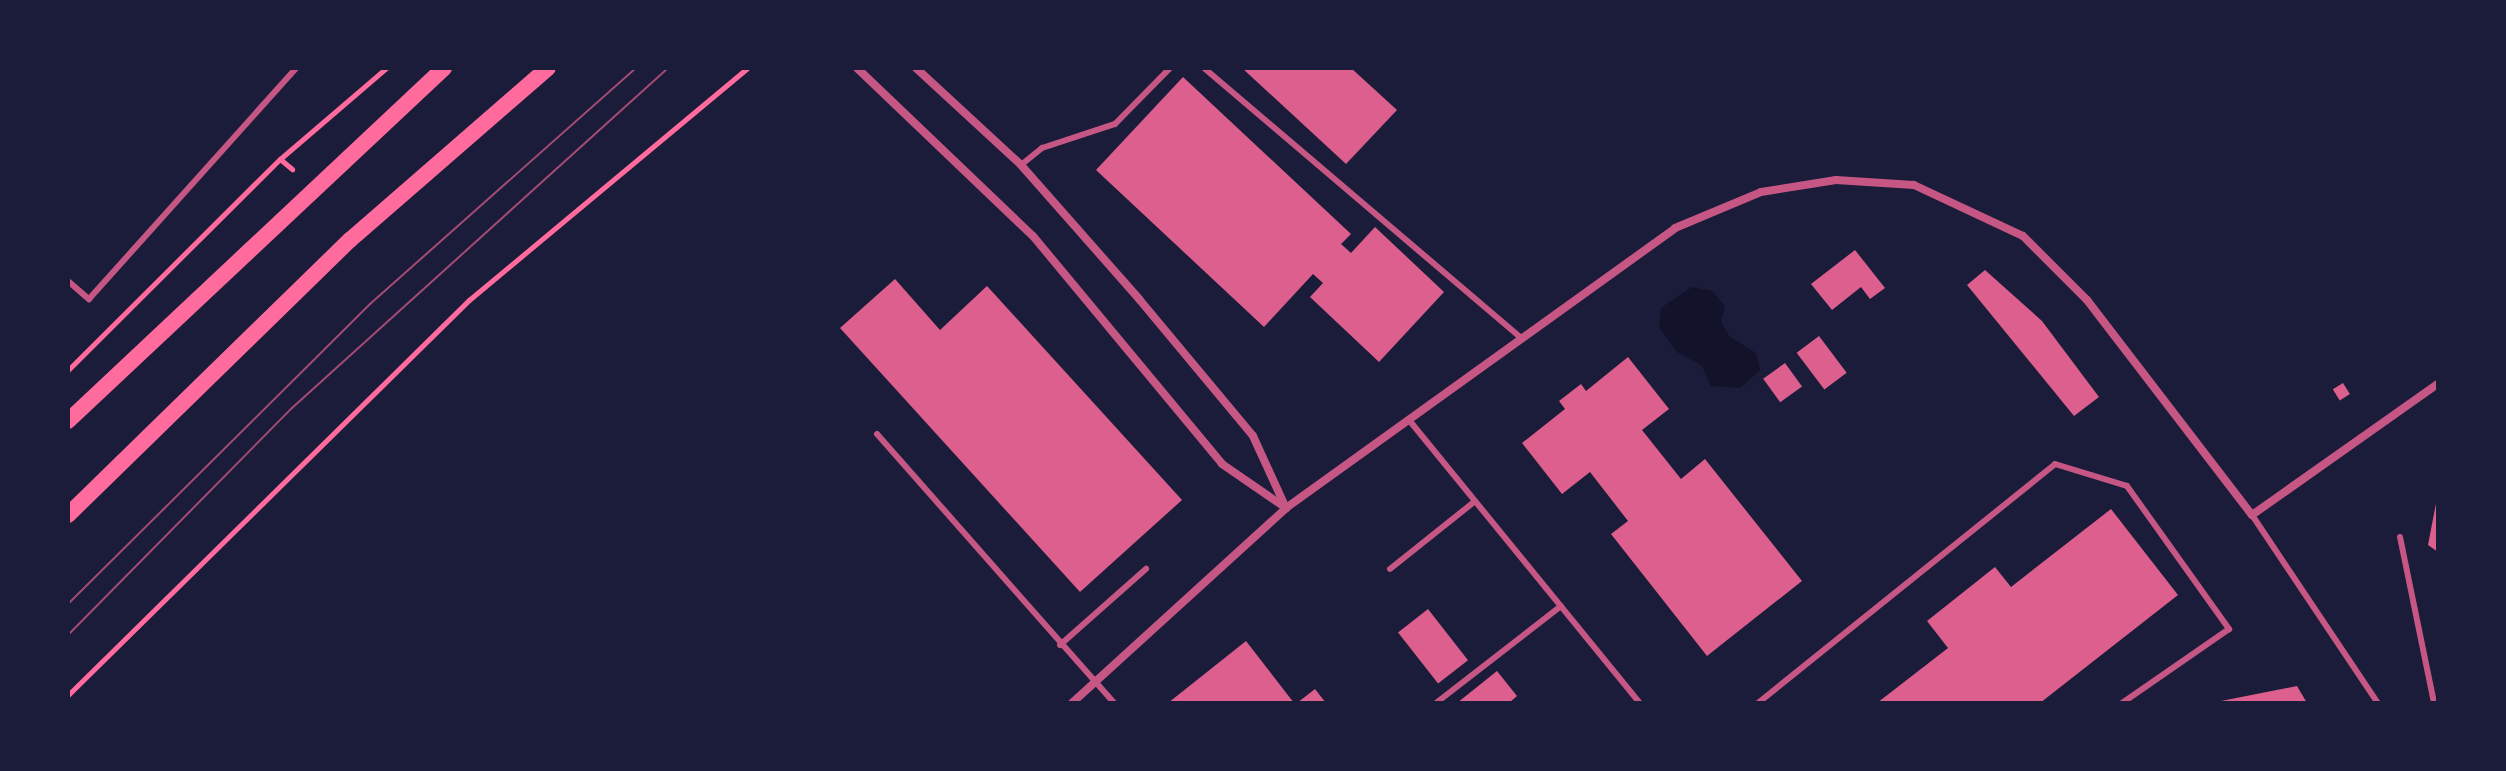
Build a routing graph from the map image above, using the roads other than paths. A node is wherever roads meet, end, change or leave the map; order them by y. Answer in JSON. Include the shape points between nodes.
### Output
{"nodes":[{"id":1,"x":296,"y":68,"type":"edge"},
{"id":2,"x":431,"y":68,"type":"edge"},
{"id":3,"x":444,"y":68,"type":"edge"},
{"id":4,"x":548,"y":68,"type":"edge"},
{"id":5,"x":857,"y":68,"type":"edge"},
{"id":6,"x":916,"y":68,"type":"edge"},
{"id":7,"x":1170,"y":68,"type":"edge"},
{"id":8,"x":1204,"y":68,"type":"edge"},
{"id":9,"x":424,"y":86,"type":"junction"},
{"id":10,"x":1021,"y":165,"type":"junction"},
{"id":11,"x":68,"y":281,"type":"edge"},
{"id":12,"x":1520,"y":337,"type":"junction"},
{"id":13,"x":2438,"y":384,"type":"edge"},
{"id":14,"x":1409,"y":420,"type":"junction"},
{"id":15,"x":68,"y":421,"type":"edge"},
{"id":16,"x":877,"y":434,"type":"dead end"},
{"id":17,"x":1474,"y":502,"type":"junction"},
{"id":18,"x":1286,"y":508,"type":"junction"},
{"id":19,"x":68,"y":515,"type":"edge"},
{"id":20,"x":2252,"y":515,"type":"junction"},
{"id":21,"x":2400,"y":537,"type":"dead end"},
{"id":22,"x":1146,"y":569,"type":"dead end"},
{"id":23,"x":1390,"y":569,"type":"dead end"},
{"id":24,"x":1561,"y":606,"type":"junction"},
{"id":25,"x":1060,"y":645,"type":"junction"},
{"id":26,"x":1095,"y":682,"type":"junction"},
{"id":27,"x":1072,"y":703,"type":"edge"},
{"id":28,"x":1114,"y":703,"type":"edge"},
{"id":29,"x":1436,"y":703,"type":"edge"},
{"id":30,"x":1640,"y":703,"type":"edge"},
{"id":31,"x":1758,"y":703,"type":"edge"},
{"id":32,"x":2122,"y":703,"type":"edge"},
{"id":33,"x":2378,"y":703,"type":"edge"},
{"id":34,"x":2434,"y":703,"type":"edge"}],
"edges":[{"from":1,"to":11,"type":"lane","via":[[89,299]]},
{"from":2,"to":9,"type":"lane"},
{"from":3,"to":9,"type":"main road"},
{"from":4,"to":19,"type":"main road","via":[[350,240]]},
{"from":5,"to":18,"type":"street","via":[[1033,236],[1222,464]]},
{"from":6,"to":10,"type":"street"},
{"from":7,"to":10,"type":"lane","via":[[1115,124],[1042,148]]},
{"from":8,"to":12,"type":"lane"},
{"from":9,"to":15,"type":"main road"},
{"from":10,"to":18,"type":"street","via":[[1253,436]]},
{"from":12,"to":14,"type":"street"},
{"from":12,"to":20,"type":"street","via":[[1675,228],[1724,203],[1836,180],[1914,185],[1988,214],[2056,267]]},
{"from":13,"to":20,"type":"street"},
{"from":14,"to":17,"type":"lane"},
{"from":14,"to":18,"type":"street"},
{"from":16,"to":25,"type":"lane"},
{"from":17,"to":23,"type":"lane"},
{"from":17,"to":24,"type":"lane"},
{"from":18,"to":26,"type":"street"},
{"from":20,"to":33,"type":"lane"},
{"from":21,"to":34,"type":"lane"},
{"from":22,"to":25,"type":"lane"},
{"from":24,"to":29,"type":"lane"},
{"from":24,"to":30,"type":"lane"},
{"from":25,"to":26,"type":"lane"},
{"from":26,"to":27,"type":"street"},
{"from":26,"to":28,"type":"lane"},
{"from":31,"to":32,"type":"lane","via":[[2055,464],[2127,486],[2229,629]]}]}
